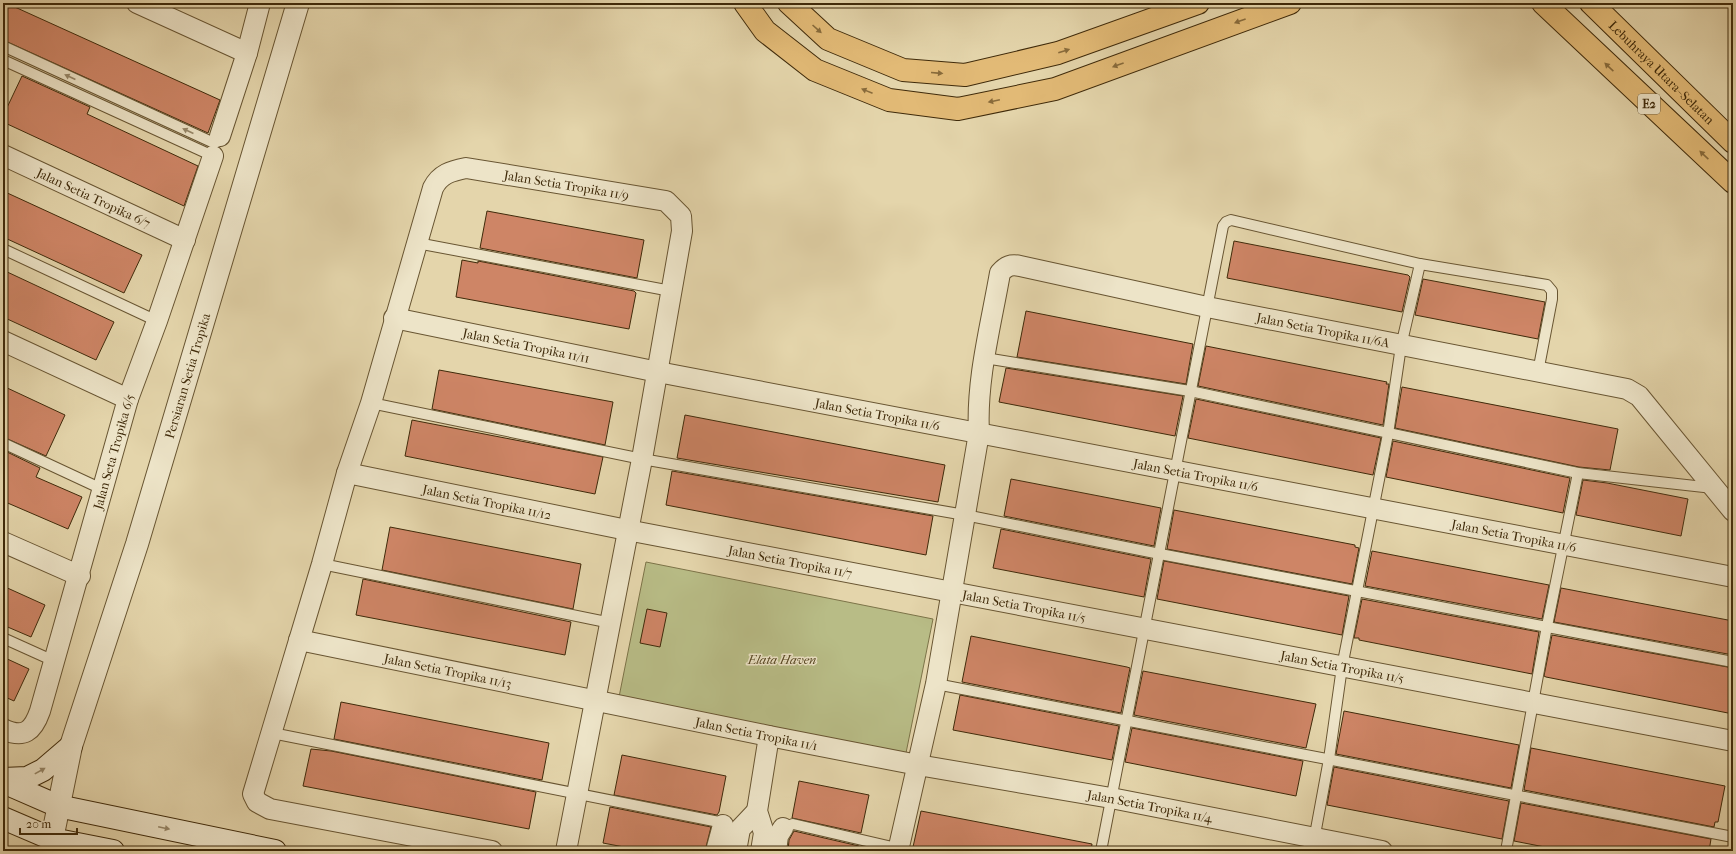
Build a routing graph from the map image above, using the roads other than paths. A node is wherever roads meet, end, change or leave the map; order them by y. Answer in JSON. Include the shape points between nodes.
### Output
{"nodes":[{"id":1,"x":137,"y":3,"type":"edge"},
{"id":2,"x":260,"y":3,"type":"edge"},
{"id":3,"x":298,"y":3,"type":"edge"},
{"id":4,"x":745,"y":3,"type":"edge"},
{"id":5,"x":788,"y":3,"type":"edge"},
{"id":6,"x":1198,"y":3,"type":"edge"},
{"id":7,"x":1290,"y":3,"type":"edge"},
{"id":8,"x":1532,"y":3,"type":"edge"},
{"id":9,"x":1543,"y":3,"type":"edge"},
{"id":10,"x":1591,"y":3,"type":"edge"},
{"id":11,"x":1566,"y":26,"type":"junction"},
{"id":12,"x":3,"y":46,"type":"edge"},
{"id":13,"x":247,"y":53,"type":"junction"},
{"id":14,"x":3,"y":60,"type":"edge"},
{"id":15,"x":220,"y":136,"type":"joint"},
{"id":16,"x":1733,"y":142,"type":"edge"},
{"id":17,"x":3,"y":155,"type":"edge"},
{"id":18,"x":213,"y":156,"type":"joint"},
{"id":19,"x":1733,"y":182,"type":"edge"},
{"id":20,"x":185,"y":240,"type":"junction"},
{"id":21,"x":417,"y":243,"type":"junction"},
{"id":22,"x":3,"y":249,"type":"edge"},
{"id":23,"x":1420,"y":264,"type":"junction"},
{"id":24,"x":671,"y":291,"type":"junction"},
{"id":25,"x":1207,"y":307,"type":"junction"},
{"id":26,"x":394,"y":318,"type":"junction"},
{"id":27,"x":157,"y":321,"type":"junction"},
{"id":28,"x":3,"y":341,"type":"edge"},
{"id":29,"x":1401,"y":346,"type":"junction"},
{"id":30,"x":985,"y":358,"type":"junction"},
{"id":31,"x":658,"y":372,"type":"junction"},
{"id":32,"x":1538,"y":372,"type":"junction"},
{"id":33,"x":1190,"y":391,"type":"junction"},
{"id":34,"x":128,"y":399,"type":"junction"},
{"id":35,"x":371,"y":403,"type":"junction"},
{"id":36,"x":979,"y":433,"type":"junction"},
{"id":37,"x":1388,"y":434,"type":"junction"},
{"id":38,"x":3,"y":443,"type":"edge"},
{"id":39,"x":642,"y":459,"type":"junction"},
{"id":40,"x":1176,"y":471,"type":"junction"},
{"id":41,"x":347,"y":473,"type":"junction"},
{"id":42,"x":1578,"y":473,"type":"junction"},
{"id":43,"x":1715,"y":488,"type":"junction"},
{"id":44,"x":104,"y":490,"type":"junction"},
{"id":45,"x":1372,"y":508,"type":"junction"},
{"id":46,"x":1733,"y":511,"type":"edge"},
{"id":47,"x":965,"y":514,"type":"junction"},
{"id":48,"x":627,"y":530,"type":"junction"},
{"id":49,"x":3,"y":542,"type":"edge"},
{"id":50,"x":1563,"y":546,"type":"junction"},
{"id":51,"x":1160,"y":554,"type":"junction"},
{"id":52,"x":322,"y":564,"type":"junction"},
{"id":53,"x":80,"y":576,"type":"junction"},
{"id":54,"x":1733,"y":577,"type":"edge"},
{"id":55,"x":1357,"y":590,"type":"junction"},
{"id":56,"x":952,"y":593,"type":"junction"},
{"id":57,"x":611,"y":623,"type":"junction"},
{"id":58,"x":1547,"y":626,"type":"junction"},
{"id":59,"x":1145,"y":628,"type":"junction"},
{"id":60,"x":3,"y":638,"type":"edge"},
{"id":61,"x":299,"y":640,"type":"junction"},
{"id":62,"x":54,"y":661,"type":"junction"},
{"id":63,"x":1733,"y":662,"type":"edge"},
{"id":64,"x":1342,"y":667,"type":"junction"},
{"id":65,"x":936,"y":684,"type":"junction"},
{"id":66,"x":596,"y":700,"type":"junction"},
{"id":67,"x":1532,"y":704,"type":"junction"},
{"id":68,"x":1126,"y":720,"type":"junction"},
{"id":69,"x":6,"y":731,"type":"edge"},
{"id":70,"x":272,"y":733,"type":"junction"},
{"id":71,"x":769,"y":736,"type":"junction"},
{"id":72,"x":1733,"y":741,"type":"edge"},
{"id":73,"x":70,"y":746,"type":"junction"},
{"id":74,"x":1329,"y":759,"type":"junction"},
{"id":75,"x":918,"y":765,"type":"junction"},
{"id":76,"x":3,"y":781,"type":"edge"},
{"id":77,"x":577,"y":795,"type":"junction"},
{"id":78,"x":1516,"y":795,"type":"junction"},
{"id":79,"x":1111,"y":798,"type":"junction"},
{"id":80,"x":58,"y":806,"type":"junction"},
{"id":81,"x":757,"y":811,"type":"junction"},
{"id":82,"x":3,"y":818,"type":"edge"},
{"id":83,"x":723,"y":825,"type":"joint"},
{"id":84,"x":783,"y":828,"type":"joint"},
{"id":85,"x":1733,"y":836,"type":"edge"},
{"id":86,"x":52,"y":839,"type":"junction"},
{"id":87,"x":1313,"y":844,"type":"edge"},
{"id":88,"x":902,"y":850,"type":"edge"},
{"id":89,"x":113,"y":851,"type":"edge"},
{"id":90,"x":275,"y":851,"type":"edge"},
{"id":91,"x":492,"y":851,"type":"edge"},
{"id":92,"x":566,"y":851,"type":"edge"},
{"id":93,"x":716,"y":851,"type":"edge"},
{"id":94,"x":736,"y":851,"type":"edge"},
{"id":95,"x":761,"y":851,"type":"edge"},
{"id":96,"x":776,"y":851,"type":"edge"},
{"id":97,"x":1101,"y":851,"type":"edge"},
{"id":98,"x":1382,"y":851,"type":"edge"},
{"id":99,"x":1506,"y":851,"type":"edge"}],
"edges":[{"from":1,"to":13,"type":"street"},
{"from":2,"to":13,"type":"street"},
{"from":3,"to":73,"type":"street","name":"Persiaran Setia Tropika","via":[[137,544]]},
{"from":7,"to":4,"type":"highway","one_way":true,"via":[[1055,88],[958,109],[889,100],[815,70],[765,31]]},
{"from":5,"to":6,"type":"highway","one_way":true,"via":[[828,39],[903,70],[965,75],[1058,53]]},
{"from":8,"to":11,"type":"highway"},
{"from":9,"to":11,"type":"highway","number":"E2"},
{"from":10,"to":16,"type":"highway","name":"Lebuhraya Utara–Selatan","number":"E2"},
{"from":19,"to":11,"type":"highway","number":"E2","one_way":true},
{"from":15,"to":12,"type":"lane","one_way":true,"via":[[219,141],[214,143]]},
{"from":13,"to":15,"type":"street"},
{"from":14,"to":18,"type":"lane"},
{"from":17,"to":20,"type":"street","name":"Jalan Setia Tropika 6/7"},
{"from":18,"to":20,"type":"street","name":"Jalan Seta Tropika 6/5"},
{"from":20,"to":27,"type":"street","name":"Jalan Seta Tropika 6/5"},
{"from":21,"to":24,"type":"lane"},
{"from":21,"to":24,"type":"street","name":"Jalan Setia Tropika 11/9","via":[[436,181],[451,171],[466,168],[666,201],[681,216],[682,231]]},
{"from":21,"to":26,"type":"street"},
{"from":22,"to":27,"type":"lane"},
{"from":23,"to":25,"type":"lane","via":[[1231,220],[1223,226]]},
{"from":23,"to":29,"type":"lane"},
{"from":23,"to":32,"type":"lane","via":[[1547,285],[1552,291],[1552,299]]},
{"from":24,"to":31,"type":"street"},
{"from":25,"to":29,"type":"street","name":"Jalan Setia Tropika 11/6A"},
{"from":25,"to":30,"type":"street","name":"Jalan Setia Tropika 11/6A","via":[[1012,264],[1000,273]]},
{"from":25,"to":33,"type":"lane"},
{"from":26,"to":31,"type":"street","name":"Jalan Setia Tropika 11/11"},
{"from":26,"to":35,"type":"street"},
{"from":27,"to":34,"type":"street","name":"Jalan Seta Tropika 6/5"},
{"from":28,"to":34,"type":"street"},
{"from":29,"to":32,"type":"street","name":"Jalan Setia Tropika 11/6A"},
{"from":29,"to":37,"type":"lane"},
{"from":30,"to":33,"type":"lane"},
{"from":30,"to":36,"type":"street","via":[[978,412]]},
{"from":31,"to":36,"type":"street","name":"Jalan Setia Tropika 11/6"},
{"from":31,"to":39,"type":"street"},
{"from":32,"to":43,"type":"street","name":"Jalan Setia Tropika 11/6A","via":[[1627,389],[1639,396]]},
{"from":33,"to":37,"type":"lane"},
{"from":33,"to":40,"type":"lane"},
{"from":34,"to":44,"type":"street","name":"Jalan Seta Tropika 6/5"},
{"from":35,"to":39,"type":"lane"},
{"from":35,"to":41,"type":"street"},
{"from":36,"to":40,"type":"street","name":"Jalan Setia Tropika 11/6"},
{"from":36,"to":47,"type":"street"},
{"from":37,"to":42,"type":"lane"},
{"from":37,"to":45,"type":"lane"},
{"from":38,"to":44,"type":"lane"},
{"from":39,"to":47,"type":"lane"},
{"from":39,"to":48,"type":"street"},
{"from":40,"to":45,"type":"street","name":"Jalan Setia Tropika 11/6"},
{"from":40,"to":51,"type":"lane"},
{"from":41,"to":48,"type":"street","name":"Jalan Setia Tropika 11/12"},
{"from":41,"to":52,"type":"street"},
{"from":42,"to":43,"type":"lane"},
{"from":42,"to":50,"type":"lane"},
{"from":43,"to":46,"type":"street"},
{"from":44,"to":53,"type":"street","name":"Jalan Seta Tropika 6/5"},
{"from":45,"to":50,"type":"street","name":"Jalan Setia Tropika 11/6"},
{"from":45,"to":55,"type":"lane"},
{"from":47,"to":51,"type":"lane"},
{"from":47,"to":56,"type":"street"},
{"from":48,"to":56,"type":"street","name":"Jalan Setia Tropika 11/7"},
{"from":48,"to":57,"type":"street"},
{"from":49,"to":53,"type":"street"},
{"from":50,"to":54,"type":"street","name":"Jalan Setia Tropika 11/6"},
{"from":50,"to":58,"type":"lane"},
{"from":51,"to":55,"type":"lane"},
{"from":51,"to":59,"type":"lane"},
{"from":52,"to":57,"type":"lane"},
{"from":52,"to":61,"type":"street"},
{"from":53,"to":62,"type":"street","name":"Jalan Seta Tropika 6/5"},
{"from":55,"to":58,"type":"lane"},
{"from":55,"to":64,"type":"lane"},
{"from":56,"to":59,"type":"street","name":"Jalan Setia Tropika 11/5"},
{"from":56,"to":65,"type":"street"},
{"from":57,"to":66,"type":"street"},
{"from":58,"to":63,"type":"lane"},
{"from":58,"to":67,"type":"lane"},
{"from":59,"to":64,"type":"street","name":"Jalan Setia Tropika 11/5"},
{"from":59,"to":68,"type":"lane"},
{"from":60,"to":62,"type":"lane"},
{"from":61,"to":66,"type":"street","name":"Jalan Setia Tropika 11/13"},
{"from":61,"to":70,"type":"street"},
{"from":62,"to":69,"type":"street","name":"Jalan Seta Tropika 6/5","via":[[36,720],[29,730],[19,734]]},
{"from":64,"to":67,"type":"street","name":"Jalan Setia Tropika 11/5"},
{"from":64,"to":74,"type":"lane"},
{"from":65,"to":68,"type":"lane"},
{"from":65,"to":75,"type":"street"},
{"from":66,"to":71,"type":"street","name":"Jalan Setia Tropika 11/1"},
{"from":66,"to":77,"type":"street"},
{"from":67,"to":72,"type":"street","name":"Jalan Setia Tropika 11/5"},
{"from":67,"to":78,"type":"lane"},
{"from":68,"to":74,"type":"lane"},
{"from":68,"to":79,"type":"lane"},
{"from":70,"to":77,"type":"lane"},
{"from":70,"to":91,"type":"street","via":[[253,794],[257,802],[270,809]]},
{"from":71,"to":75,"type":"street","name":"Jalan Setia Tropika 11/1"},
{"from":71,"to":81,"type":"street"},
{"from":76,"to":73,"type":"street","one_way":true,"via":[[27,778],[42,770]]},
{"from":73,"to":80,"type":"street","name":"Persiaran Setia Tropika"},
{"from":74,"to":78,"type":"lane"},
{"from":74,"to":87,"type":"lane"},
{"from":75,"to":79,"type":"street","name":"Jalan Setia Tropika 11/4"},
{"from":75,"to":88,"type":"street"},
{"from":76,"to":80,"type":"street"},
{"from":77,"to":83,"type":"lane","via":[[719,822]]},
{"from":77,"to":92,"type":"street"},
{"from":78,"to":85,"type":"lane"},
{"from":78,"to":99,"type":"lane"},
{"from":79,"to":87,"type":"street","name":"Jalan Setia Tropika 11/4"},
{"from":79,"to":97,"type":"lane"},
{"from":80,"to":86,"type":"street","name":"Persiaran Setia Tropika"},
{"from":80,"to":90,"type":"street","one_way":true},
{"from":81,"to":94,"type":"street","via":[[740,829]]},
{"from":81,"to":95,"type":"street","via":[[764,833]]},
{"from":82,"to":86,"type":"street"},
{"from":83,"to":93,"type":"street"},
{"from":84,"to":88,"type":"lane","via":[[793,824]]},
{"from":84,"to":96,"type":"street","via":[[778,836]]},
{"from":86,"to":89,"type":"street"},
{"from":87,"to":98,"type":"street","name":"Jalan Setia Tropika 11/4"}]}
